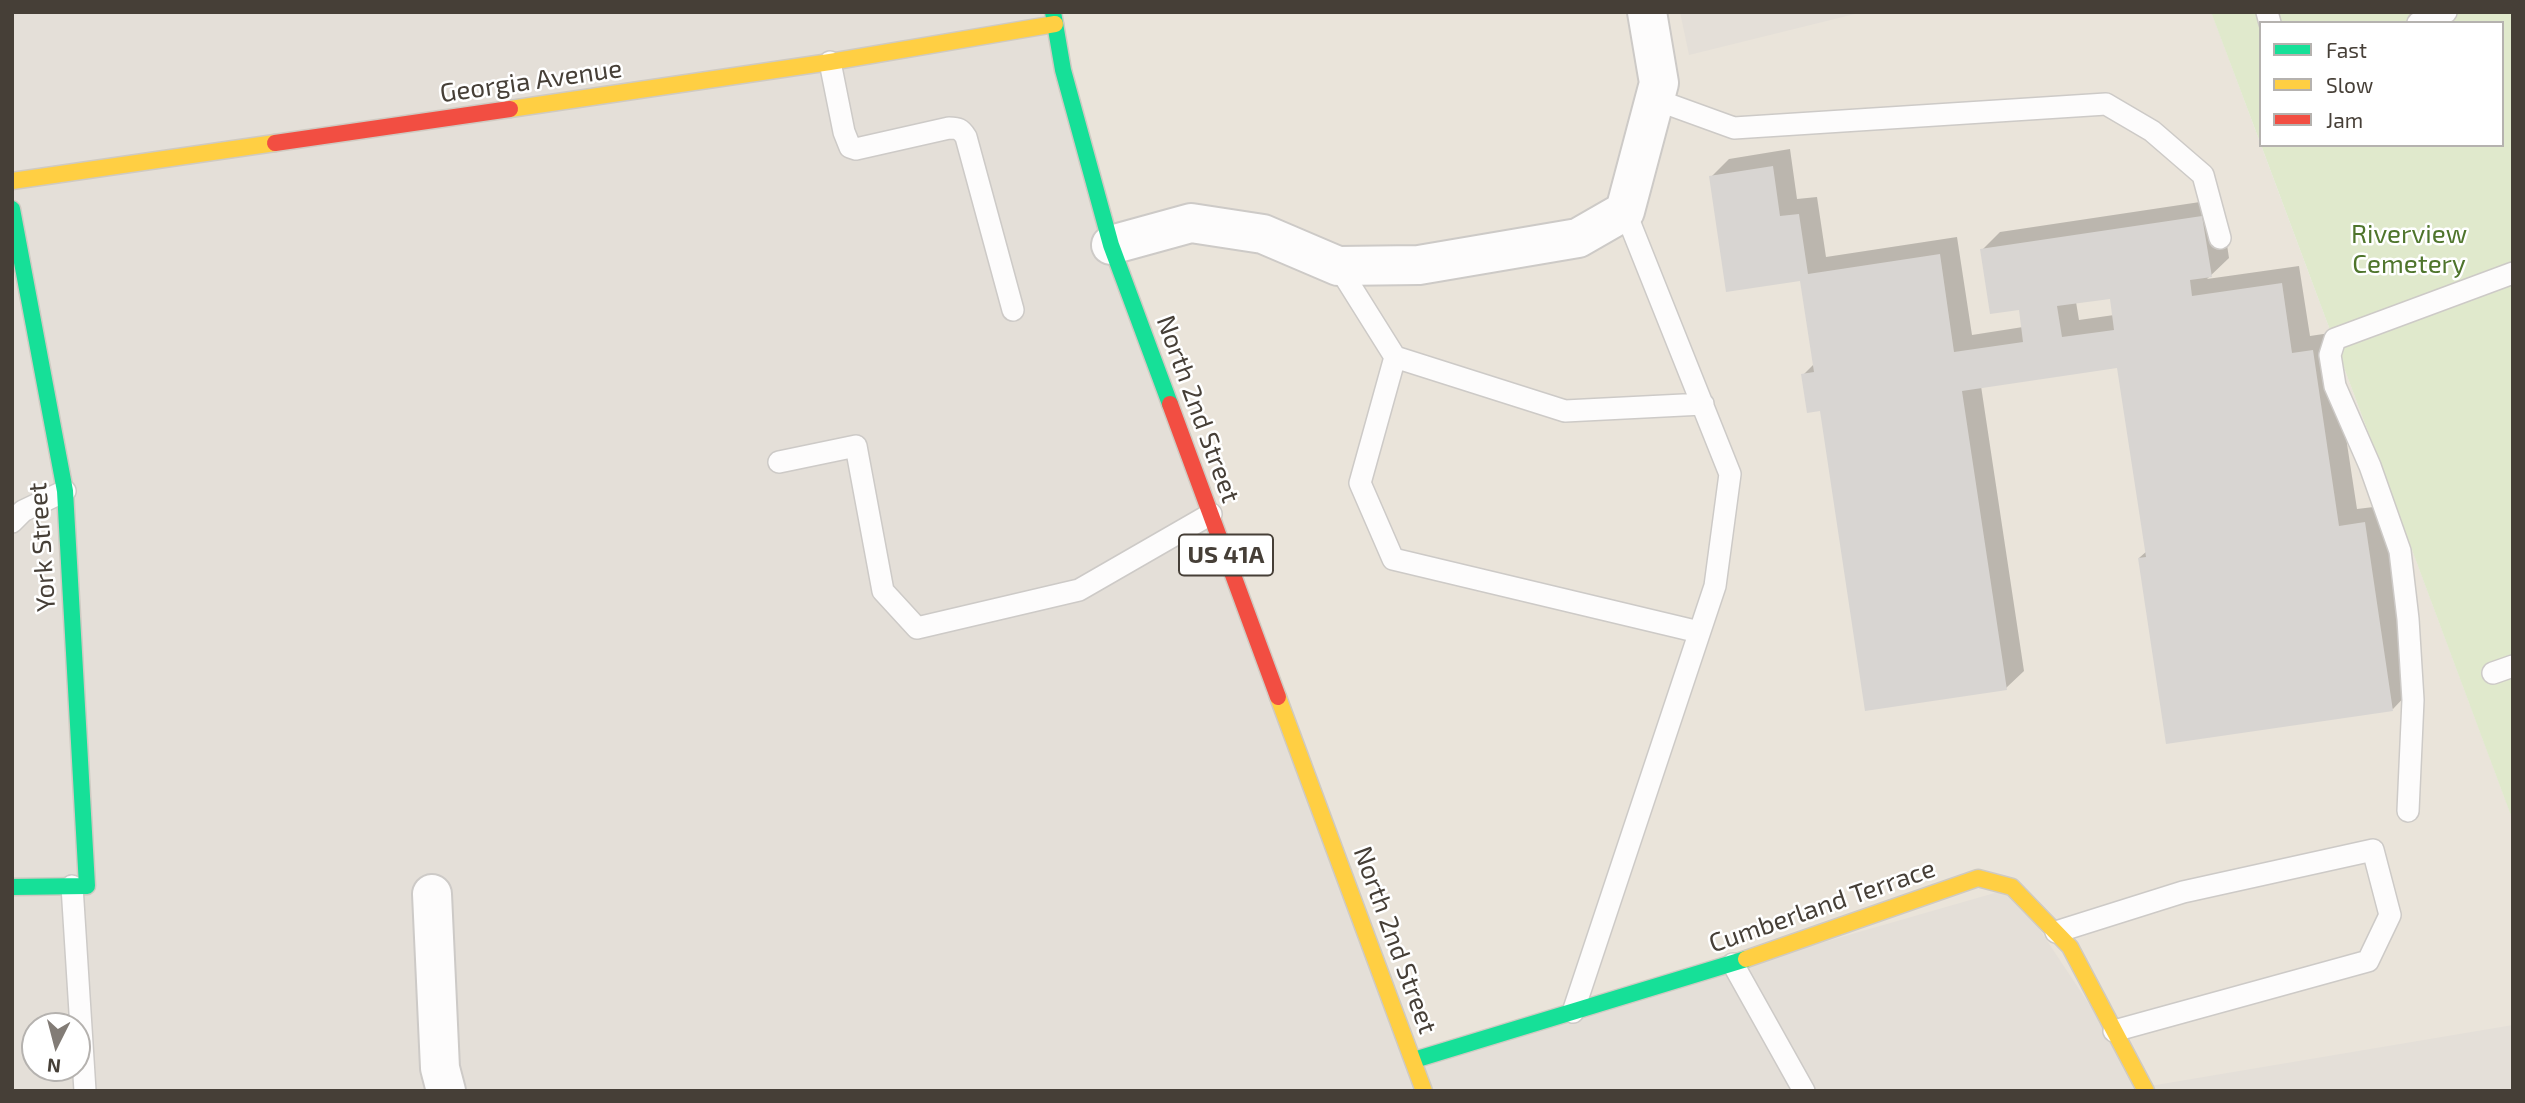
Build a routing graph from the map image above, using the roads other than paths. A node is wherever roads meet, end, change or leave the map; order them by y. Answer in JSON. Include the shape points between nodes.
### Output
{"nodes":[{"id":1,"x":1647,"y":12,"type":"edge"},
{"id":2,"x":2446,"y":12,"type":"edge"},
{"id":3,"x":1054,"y":18,"type":"edge"},
{"id":4,"x":2423,"y":21,"type":"edge"},
{"id":5,"x":830,"y":62,"type":"junction"},
{"id":6,"x":1654,"y":99,"type":"junction"},
{"id":7,"x":12,"y":181,"type":"edge"},
{"id":8,"x":12,"y":209,"type":"edge"},
{"id":9,"x":1625,"y":211,"type":"junction"},
{"id":10,"x":2220,"y":238,"type":"dead end"},
{"id":11,"x":1111,"y":245,"type":"junction"},
{"id":12,"x":1338,"y":266,"type":"junction"},
{"id":13,"x":2513,"y":272,"type":"edge"},
{"id":14,"x":1013,"y":310,"type":"dead end"},
{"id":15,"x":1395,"y":357,"type":"junction"},
{"id":16,"x":1703,"y":404,"type":"junction"},
{"id":17,"x":779,"y":462,"type":"dead end"},
{"id":18,"x":65,"y":491,"type":"junction"},
{"id":19,"x":1211,"y":514,"type":"junction"},
{"id":20,"x":12,"y":522,"type":"edge"},
{"id":21,"x":1699,"y":632,"type":"junction"},
{"id":22,"x":2408,"y":811,"type":"dead end"},
{"id":23,"x":80,"y":886,"type":"junction"},
{"id":24,"x":12,"y":887,"type":"edge"},
{"id":25,"x":432,"y":894,"type":"dead end"},
{"id":26,"x":2056,"y":932,"type":"junction"},
{"id":27,"x":1733,"y":964,"type":"junction"},
{"id":28,"x":1573,"y":1012,"type":"junction"},
{"id":29,"x":2114,"y":1031,"type":"junction"},
{"id":30,"x":1414,"y":1060,"type":"junction"},
{"id":31,"x":85,"y":1091,"type":"edge"},
{"id":32,"x":446,"y":1091,"type":"edge"},
{"id":33,"x":1424,"y":1091,"type":"edge"},
{"id":34,"x":1804,"y":1091,"type":"edge"},
{"id":35,"x":2146,"y":1091,"type":"edge"}],
"edges":[{"from":1,"to":6,"type":"street","via":[[1659,83]]},
{"from":2,"to":4,"type":"lane"},
{"from":3,"to":5,"type":"street","name":"Georgia Avenue"},
{"from":3,"to":11,"type":"street","name":"North 2nd Street","number":"US 41A","via":[[1063,70]]},
{"from":5,"to":7,"type":"street","name":"Georgia Avenue"},
{"from":5,"to":14,"type":"lane","via":[[850,147],[949,128],[962,131]]},
{"from":6,"to":9,"type":"street"},
{"from":6,"to":10,"type":"lane","via":[[1734,128],[2106,104],[2152,131],[2203,174]]},
{"from":8,"to":18,"type":"street","name":"York Street"},
{"from":9,"to":12,"type":"street","via":[[1577,238],[1419,265]]},
{"from":9,"to":16,"type":"lane"},
{"from":11,"to":12,"type":"street","via":[[1191,223],[1263,234]]},
{"from":11,"to":19,"type":"street","name":"North 2nd Street","number":"US 41A"},
{"from":12,"to":15,"type":"lane"},
{"from":13,"to":22,"type":"lane","via":[[2347,333],[2335,339],[2330,355],[2335,386],[2400,551],[2413,700]]},
{"from":15,"to":16,"type":"lane","via":[[1565,411]]},
{"from":15,"to":21,"type":"lane","via":[[1360,483],[1393,559]]},
{"from":16,"to":21,"type":"lane","via":[[1730,474],[1714,586]]},
{"from":17,"to":19,"type":"lane","via":[[856,446],[883,591],[917,628],[1079,590]]},
{"from":18,"to":20,"type":"lane","via":[[23,511]]},
{"from":18,"to":23,"type":"street","name":"York Street"},
{"from":19,"to":30,"type":"street","name":"North 2nd Street","number":"US 41A"},
{"from":21,"to":28,"type":"lane"},
{"from":23,"to":24,"type":"street"},
{"from":23,"to":31,"type":"lane"},
{"from":25,"to":32,"type":"street","via":[[440,1068]]},
{"from":26,"to":27,"type":"street","name":"Cumberland Terrace","via":[[2012,887],[1978,878]]},
{"from":26,"to":29,"type":"street","name":"Cumberland Terrace","via":[[2070,947]]},
{"from":26,"to":29,"type":"lane","via":[[2183,892],[2374,850],[2390,915],[2368,961]]},
{"from":27,"to":28,"type":"street","name":"Cumberland Terrace"},
{"from":27,"to":34,"type":"lane"},
{"from":28,"to":30,"type":"street","name":"Cumberland Terrace"},
{"from":29,"to":35,"type":"street","name":"Cumberland Terrace"},
{"from":30,"to":33,"type":"street","name":"North 2nd Street","number":"US 41A"}]}
